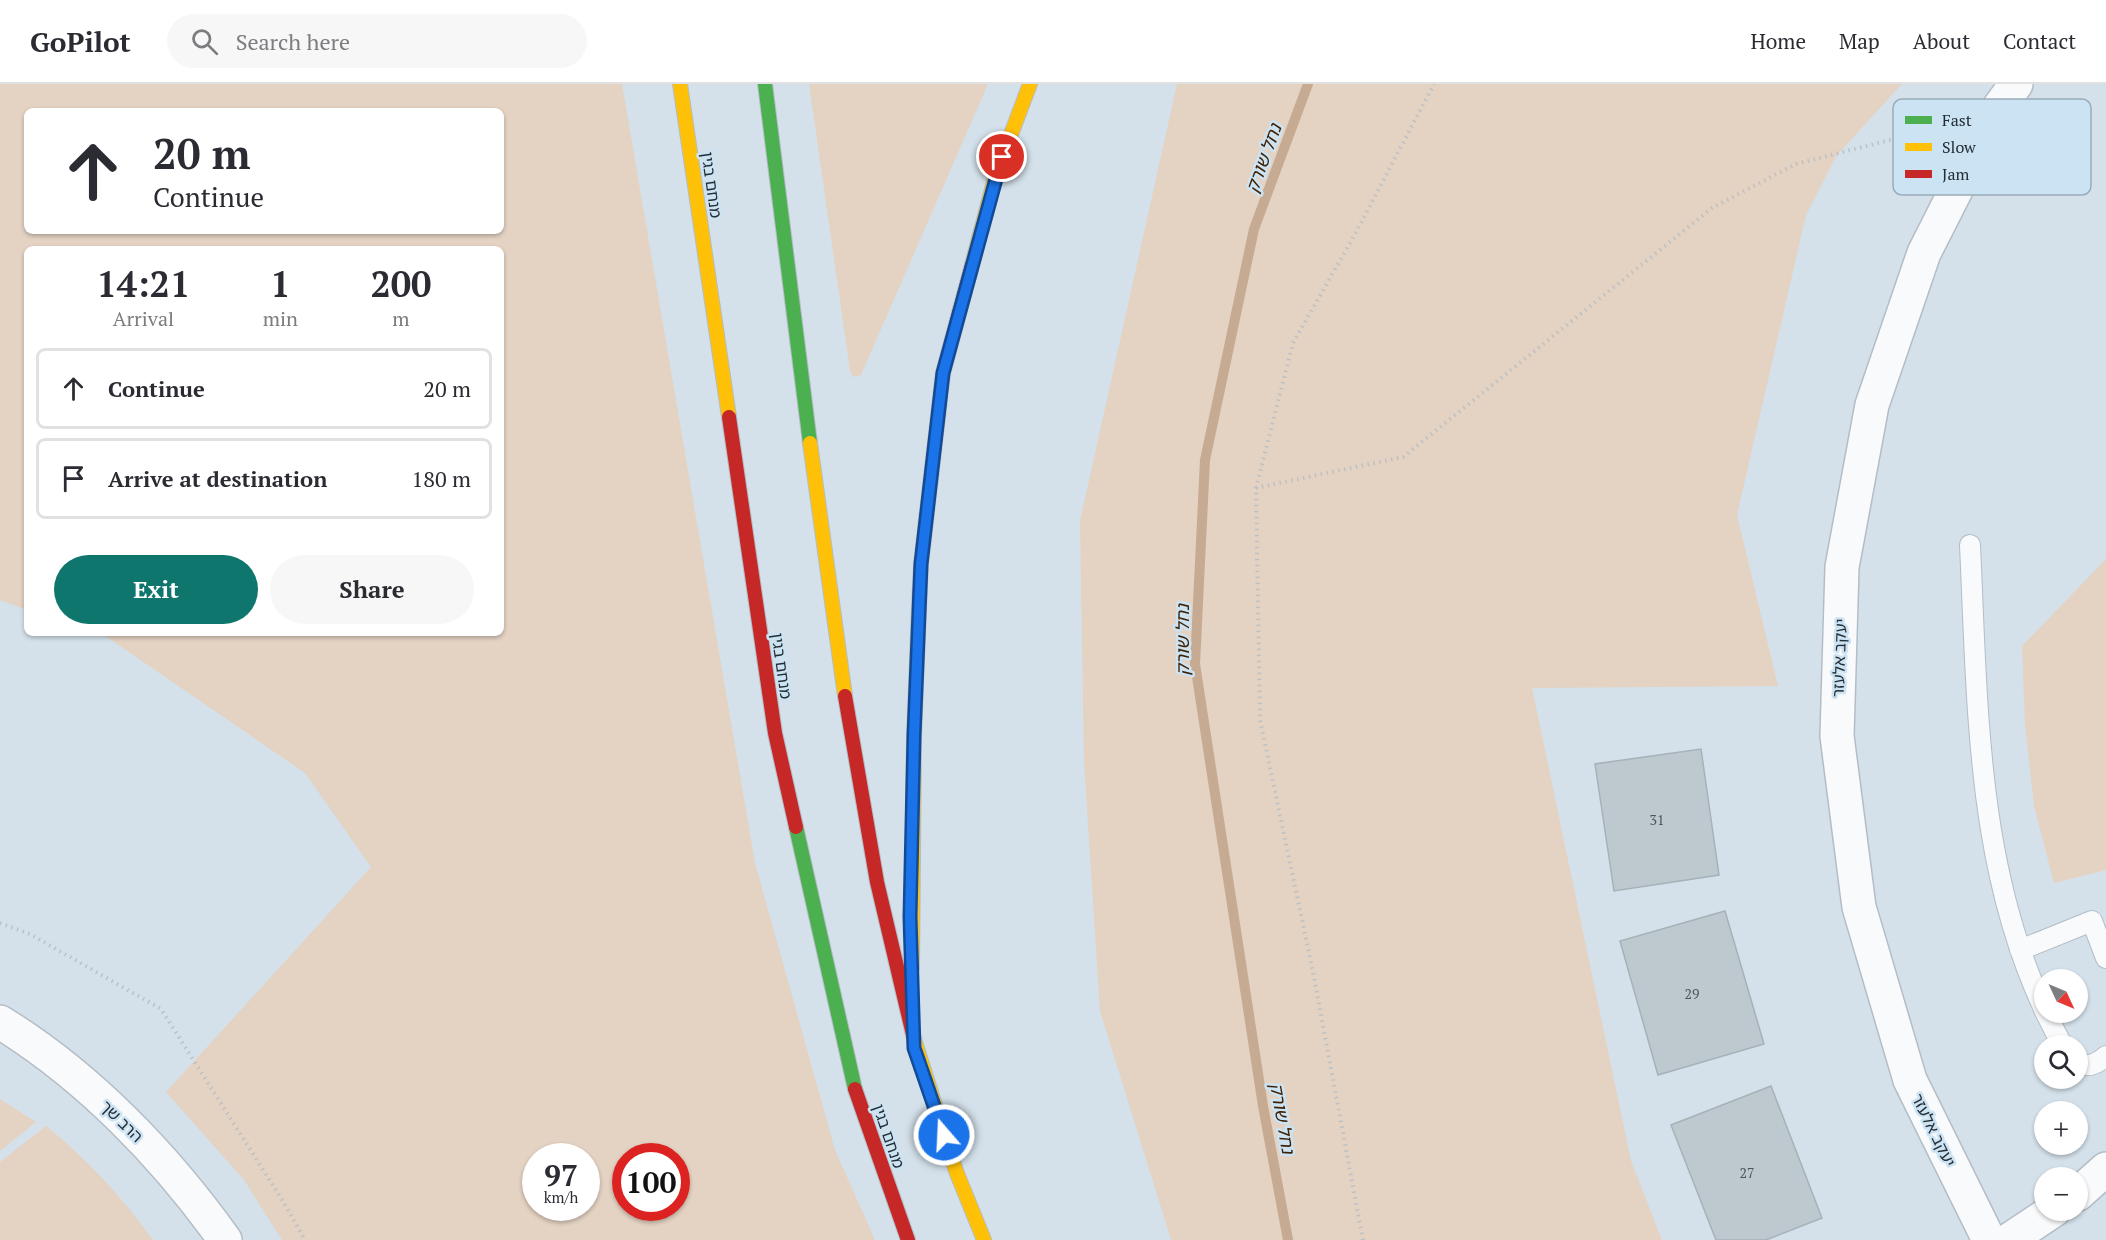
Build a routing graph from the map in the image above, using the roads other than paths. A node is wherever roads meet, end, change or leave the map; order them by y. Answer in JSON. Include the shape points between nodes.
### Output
{"nodes":[{"id":1,"x":681,"y":84,"type":"edge"},
{"id":2,"x":765,"y":84,"type":"edge"},
{"id":3,"x":1030,"y":84,"type":"edge"},
{"id":4,"x":2016,"y":84,"type":"edge"},
{"id":5,"x":2005,"y":99,"type":"edge"},
{"id":6,"x":1953,"y":195,"type":"edge"},
{"id":7,"x":1970,"y":545,"type":"dead end"},
{"id":8,"x":2020,"y":950,"type":"junction"},
{"id":9,"x":2106,"y":958,"type":"edge"},
{"id":10,"x":0,"y":1022,"type":"edge"},
{"id":11,"x":2057,"y":1035,"type":"edge"},
{"id":12,"x":914,"y":1048,"type":"junction"},
{"id":13,"x":2106,"y":1056,"type":"edge"},
{"id":14,"x":2088,"y":1065,"type":"edge"},
{"id":15,"x":2106,"y":1169,"type":"edge"},
{"id":16,"x":2088,"y":1185,"type":"edge"},
{"id":17,"x":2038,"y":1221,"type":"edge"},
{"id":18,"x":225,"y":1240,"type":"edge"},
{"id":19,"x":908,"y":1240,"type":"edge"},
{"id":20,"x":984,"y":1240,"type":"edge"},
{"id":21,"x":1989,"y":1240,"type":"edge"},
{"id":22,"x":2009,"y":1240,"type":"edge"}],
"edges":[{"from":1,"to":19,"type":"highway","name":"מנחם בגין","via":[[775,733],[855,1088]]},
{"from":2,"to":12,"type":"highway","via":[[830,593],[864,818]]},
{"from":3,"to":12,"type":"highway","via":[[996,174],[943,373],[921,564],[910,917]]},
{"from":4,"to":5,"type":"street","name":"יעקב אלעזר"},
{"from":6,"to":21,"type":"street","name":"יעקב אלעזר","via":[[1924,253],[1872,405],[1842,567],[1837,736],[1858,908],[1910,1080]]},
{"from":7,"to":8,"type":"lane","via":[[1979,735],[1989,826],[2002,892]]},
{"from":8,"to":9,"type":"lane","via":[[2092,921]]},
{"from":8,"to":11,"type":"lane"},
{"from":10,"to":18,"type":"street","name":"הרב שך","via":[[50,1057],[133,1130]]},
{"from":12,"to":20,"type":"highway"},
{"from":13,"to":14,"type":"lane"},
{"from":15,"to":16,"type":"street"},
{"from":17,"to":22,"type":"street"}]}
